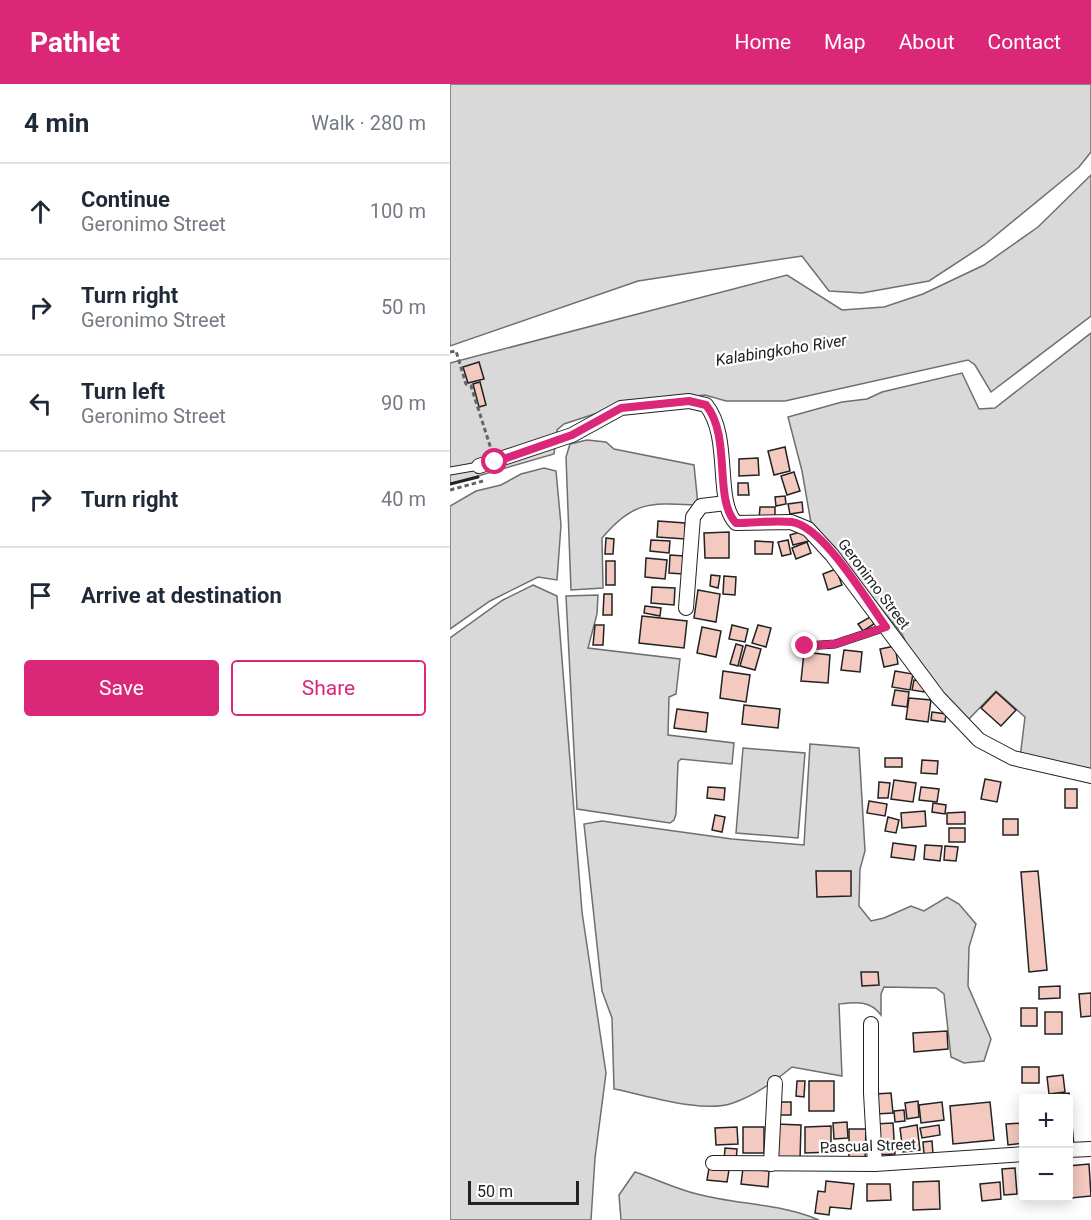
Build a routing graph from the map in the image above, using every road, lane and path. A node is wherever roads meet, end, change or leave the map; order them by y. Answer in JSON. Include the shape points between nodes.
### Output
{"nodes":[{"id":1,"x":450,"y":352,"type":"edge"},
{"id":2,"x":489,"y":441,"type":"dead end"},
{"id":3,"x":479,"y":466,"type":"joint"},
{"id":4,"x":450,"y":471,"type":"edge"},
{"id":5,"x":483,"y":481,"type":"dead end"},
{"id":6,"x":450,"y":490,"type":"edge"},
{"id":7,"x":726,"y":503,"type":"junction"},
{"id":8,"x":686,"y":608,"type":"dead end"},
{"id":9,"x":886,"y":627,"type":"junction"},
{"id":10,"x":805,"y":646,"type":"dead end"},
{"id":11,"x":1091,"y":776,"type":"edge"},
{"id":12,"x":871,"y":1024,"type":"dead end"},
{"id":13,"x":775,"y":1083,"type":"dead end"},
{"id":14,"x":1091,"y":1149,"type":"edge"},
{"id":15,"x":1073,"y":1150,"type":"edge"},
{"id":16,"x":1019,"y":1154,"type":"edge"},
{"id":17,"x":713,"y":1163,"type":"dead end"},
{"id":18,"x":771,"y":1164,"type":"junction"},
{"id":19,"x":875,"y":1164,"type":"junction"}],
"edges":[{"from":1,"to":2,"type":"path","via":[[456,351]]},
{"from":3,"to":4,"type":"lane"},
{"from":3,"to":7,"type":"street","via":[[572,435],[621,408],[698,402],[706,405],[718,432]]},
{"from":5,"to":6,"type":"path"},
{"from":7,"to":8,"type":"street","via":[[701,506],[693,517]]},
{"from":7,"to":9,"type":"street","name":"Geronimo Street","via":[[730,518],[736,523],[792,522],[808,529]]},
{"from":9,"to":10,"type":"lane","via":[[835,644]]},
{"from":9,"to":11,"type":"street","name":"Geronimo Street","via":[[938,697],[979,740],[1013,758]]},
{"from":12,"to":19,"type":"street"},
{"from":13,"to":18,"type":"street"},
{"from":14,"to":15,"type":"street"},
{"from":16,"to":19,"type":"street","name":"Pascual Street"},
{"from":17,"to":18,"type":"street","name":"Pascual Street"},
{"from":18,"to":19,"type":"street","name":"Pascual Street"}]}
